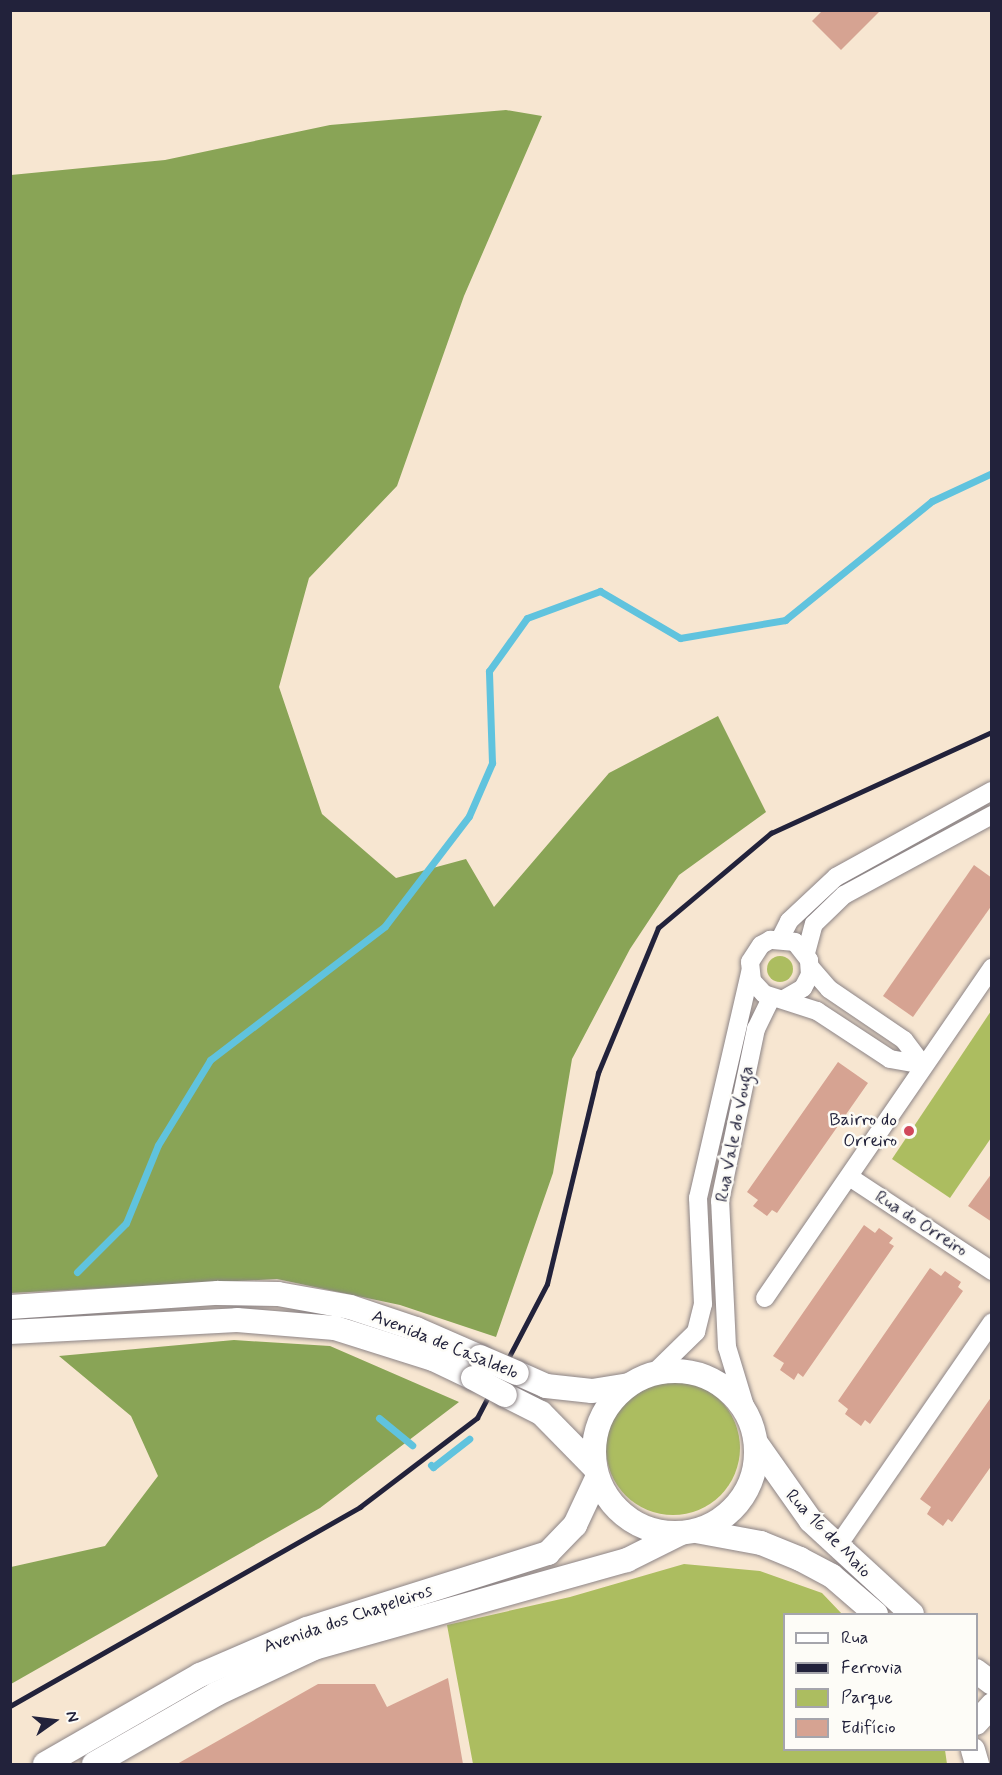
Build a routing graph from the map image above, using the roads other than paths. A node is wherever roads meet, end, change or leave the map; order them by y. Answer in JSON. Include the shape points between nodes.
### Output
{"nodes":[{"id":1,"x":992,"y":791,"type":"edge"},
{"id":2,"x":992,"y":815,"type":"edge"},
{"id":3,"x":780,"y":939,"type":"junction"},
{"id":4,"x":808,"y":960,"type":"junction"},
{"id":5,"x":750,"y":972,"type":"junction"},
{"id":6,"x":989,"y":977,"type":"edge"},
{"id":7,"x":777,"y":998,"type":"junction"},
{"id":8,"x":923,"y":1065,"type":"junction"},
{"id":9,"x":851,"y":1178,"type":"junction"},
{"id":10,"x":992,"y":1270,"type":"edge"},
{"id":11,"x":765,"y":1298,"type":"dead end"},
{"id":12,"x":10,"y":1307,"type":"edge"},
{"id":13,"x":992,"y":1322,"type":"edge"},
{"id":14,"x":10,"y":1332,"type":"edge"},
{"id":15,"x":477,"y":1367,"type":"junction"},
{"id":16,"x":654,"y":1373,"type":"junction"},
{"id":17,"x":628,"y":1385,"type":"junction"},
{"id":18,"x":748,"y":1416,"type":"junction"},
{"id":19,"x":756,"y":1443,"type":"junction"},
{"id":20,"x":596,"y":1473,"type":"junction"},
{"id":21,"x":687,"y":1532,"type":"junction"},
{"id":22,"x":837,"y":1547,"type":"junction"},
{"id":23,"x":875,"y":1613,"type":"edge"},
{"id":24,"x":911,"y":1613,"type":"edge"},
{"id":25,"x":978,"y":1672,"type":"edge"},
{"id":26,"x":992,"y":1683,"type":"edge"},
{"id":27,"x":992,"y":1705,"type":"edge"},
{"id":28,"x":978,"y":1721,"type":"edge"},
{"id":29,"x":45,"y":1764,"type":"edge"},
{"id":30,"x":94,"y":1764,"type":"edge"}],
"edges":[{"from":1,"to":3,"type":"street","name":"Rua Vale do Vouga","via":[[836,877],[789,921]]},
{"from":2,"to":4,"type":"street","name":"Rua Vale do Vouga","via":[[844,895],[814,924]]},
{"from":3,"to":4,"type":"street","via":[[795,942]]},
{"from":3,"to":5,"type":"street","name":"Rua Vale do Vouga","via":[[761,945],[750,962]]},
{"from":4,"to":7,"type":"street","name":"Rua Vale do Vouga","via":[[803,988]]},
{"from":4,"to":8,"type":"street","via":[[829,989],[904,1040]]},
{"from":5,"to":7,"type":"street","via":[[758,989]]},
{"from":5,"to":16,"type":"street","name":"Rua Vale do Vouga","via":[[698,1198],[703,1304],[696,1332]]},
{"from":6,"to":8,"type":"street"},
{"from":7,"to":8,"type":"street","via":[[817,1011],[890,1059]]},
{"from":7,"to":18,"type":"street","name":"Rua Vale do Vouga","via":[[756,1029],[720,1201],[727,1347]]},
{"from":8,"to":9,"type":"street"},
{"from":9,"to":10,"type":"street","name":"Rua do Orreiro"},
{"from":9,"to":11,"type":"street"},
{"from":12,"to":15,"type":"street","name":"Avenida de Casaldelo","via":[[218,1293],[278,1294],[350,1307],[416,1329]]},
{"from":13,"to":22,"type":"street"},
{"from":14,"to":15,"type":"street","name":"Avenida de Casaldelo","via":[[237,1320],[335,1328],[433,1359]]},
{"from":15,"to":17,"type":"street","name":"Avenida de Casaldelo","bridge":true,"via":[[517,1373],[546,1386],[592,1391]]},
{"from":15,"to":20,"type":"street","name":"Avenida de Casaldelo","bridge":true,"via":[[505,1395],[542,1413]]},
{"from":16,"to":17,"type":"street","name":"Rua Vale do Vouga"},
{"from":16,"to":18,"type":"street","name":"Rua Vale do Vouga","via":[[676,1370],[708,1378],[735,1397]]},
{"from":17,"to":20,"type":"street","name":"Rua Vale do Vouga","via":[[603,1413],[593,1449]]},
{"from":18,"to":19,"type":"street","name":"Rua Vale do Vouga"},
{"from":19,"to":21,"type":"street","name":"Rua Vale do Vouga","via":[[748,1488],[735,1508],[717,1522]]},
{"from":19,"to":22,"type":"street","name":"Rua 16 de Maio","via":[[788,1493]]},
{"from":20,"to":21,"type":"street","via":[[610,1501],[629,1520],[653,1531]]},
{"from":20,"to":29,"type":"street","name":"Avenida dos Chapeleiros","via":[[575,1526],[548,1552],[307,1629],[200,1675]]},
{"from":21,"to":23,"type":"street","name":"Rua 16 de Maio","via":[[761,1543],[800,1559],[832,1576]]},
{"from":21,"to":30,"type":"street","name":"Avenida dos Chapeleiros","via":[[627,1560],[314,1648],[216,1694]]},
{"from":22,"to":24,"type":"street","name":"Rua 16 de Maio"},
{"from":25,"to":26,"type":"street"},
{"from":27,"to":28,"type":"street"}]}
